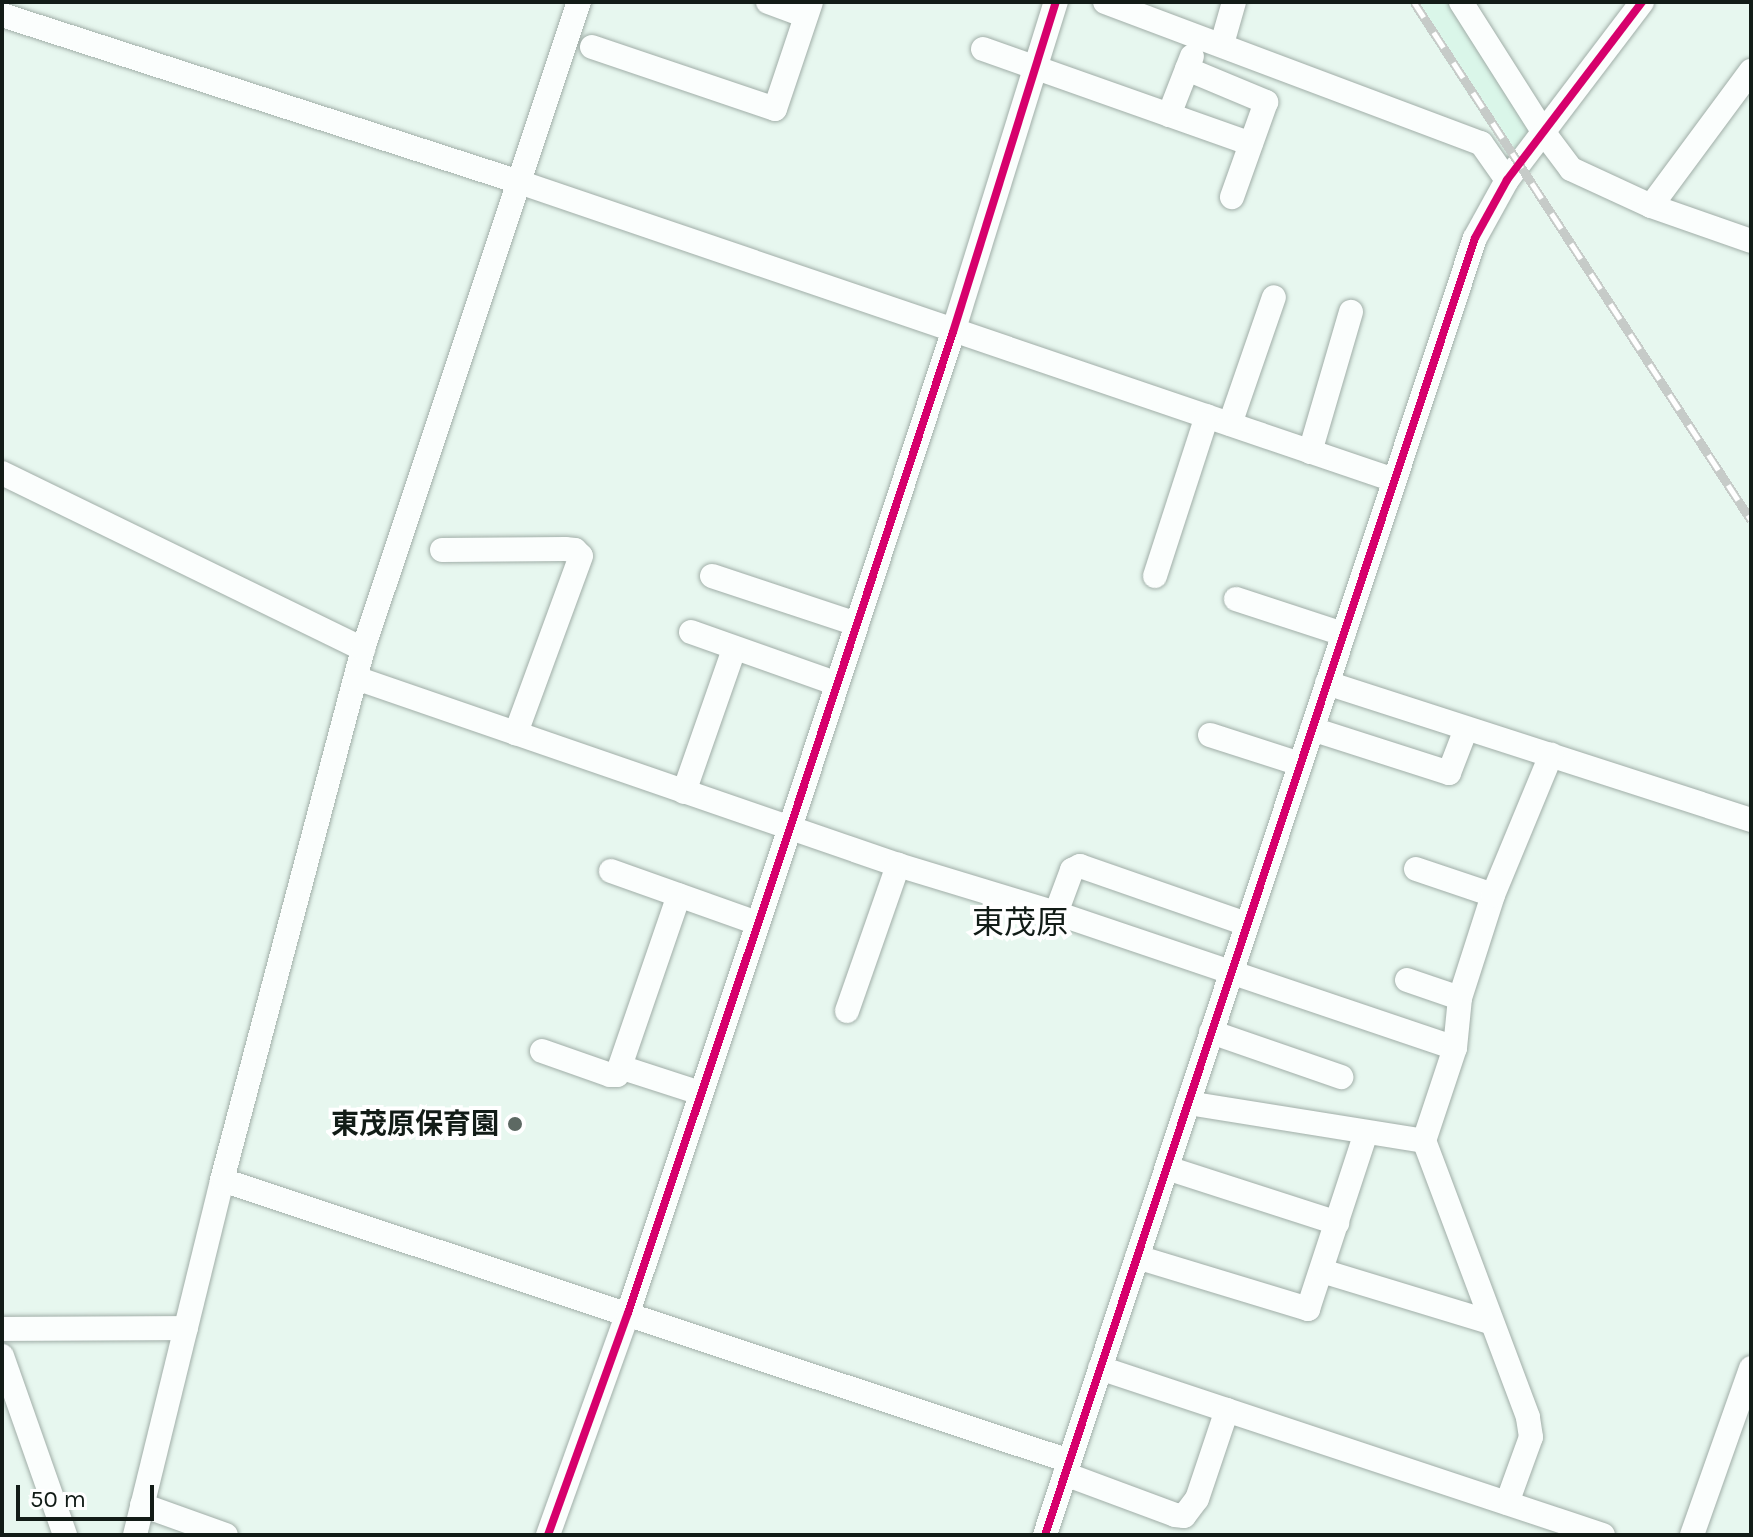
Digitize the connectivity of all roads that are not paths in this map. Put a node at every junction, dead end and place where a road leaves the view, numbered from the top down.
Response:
1 (579, 2) edge
2 (768, 2) edge
3 (1056, 2) edge
4 (1105, 2) edge
5 (1234, 2) edge
6 (1642, 2) edge
7 (1469, 6) edge
8 (808, 9) edge
9 (2, 15) edge
10 (1211, 40) junction
11 (592, 47) dead end
12 (983, 49) dead end
13 (1036, 68) junction
14 (1187, 69) junction
15 (1749, 77) edge
16 (1169, 115) junction
17 (1544, 133) junction
18 (1251, 144) junction
19 (1507, 180) junction
20 (519, 182) junction
21 (1232, 197) dead end
22 (1651, 206) junction
23 (1751, 241) edge
24 (1274, 297) dead end
25 (1351, 312) dead end
26 (953, 332) junction
27 (1218, 420) junction
28 (1310, 452) junction
29 (2, 473) edge
30 (1394, 480) junction
31 (442, 550) dead end
32 (712, 576) dead end
33 (1155, 576) dead end
34 (1236, 599) dead end
35 (856, 624) junction
36 (691, 632) dead end
37 (1343, 634) junction
38 (363, 649) junction
39 (734, 649) junction
40 (356, 678) junction
41 (835, 683) junction
42 (1327, 683) junction
43 (1312, 729) junction
44 (1466, 729) junction
45 (516, 733) junction
46 (1210, 735) dead end
47 (1551, 755) junction
48 (1300, 764) junction
49 (684, 792) junction
50 (1751, 820) edge
51 (790, 828) junction
52 (898, 865) junction
53 (1416, 869) dead end
54 (611, 871) dead end
55 (679, 895) junction
56 (1493, 895) junction
57 (1056, 913) junction
58 (757, 923) junction
59 (1247, 924) junction
60 (1231, 974) junction
61 (1407, 980) dead end
62 (1460, 998) junction
63 (847, 1011) dead end
64 (1211, 1032) junction
65 (1455, 1048) junction
66 (542, 1051) dead end
67 (620, 1067) junction
68 (1341, 1077) dead end
69 (700, 1093) junction
70 (1188, 1103) junction
71 (1366, 1133) junction
72 (1424, 1141) junction
73 (1167, 1168) junction
74 (222, 1180) junction
75 (1337, 1223) junction
76 (1137, 1257) junction
77 (1322, 1271) junction
78 (628, 1313) junction
79 (1490, 1322) junction
80 (186, 1328) junction
81 (2, 1329) edge
82 (2, 1356) edge
83 (1100, 1368) junction
84 (1751, 1368) edge
85 (1227, 1410) junction
86 (1067, 1468) junction
87 (1507, 1503) junction
88 (142, 1505) junction
89 (65, 1535) edge
90 (135, 1535) edge
91 (226, 1535) edge
92 (548, 1535) edge
93 (1045, 1535) edge
94 (1603, 1535) edge
95 (1692, 1535) edge

1 - 20 street
2 - 8 street
3 - 13 street
4 - 10 street
5 - 10 street
6 - 17 street
7 - 17 street
8 - 11 street
9 - 20 street
10 - 14 street
10 - 19 street
12 - 13 street
13 - 16 street
13 - 26 street
14 - 16 street
14 - 18 street
15 - 22 street
16 - 18 street
17 - 19 street
17 - 22 street
18 - 21 street
19 - 30 street
20 - 26 street
20 - 38 street
22 - 23 street
24 - 27 street
25 - 28 street
26 - 27 street
26 - 35 street
27 - 28 street
27 - 33 street
28 - 30 street
29 - 38 street
30 - 37 street
31 - 45 street
32 - 35 street
34 - 37 street
35 - 41 street
36 - 39 street
37 - 42 street
38 - 40 street
39 - 41 street
39 - 49 street
40 - 45 street
40 - 74 street
41 - 51 street
42 - 43 street
42 - 44 street
43 - 44 street
43 - 48 street
44 - 47 street
45 - 49 street
46 - 48 street
47 - 50 street
47 - 56 street
48 - 59 street
49 - 51 street
51 - 52 street
51 - 58 street
52 - 57 street
52 - 63 street
53 - 56 street
54 - 55 street
55 - 58 street
55 - 67 street
56 - 62 street
57 - 59 street
57 - 60 street
58 - 69 street
59 - 60 street
60 - 64 street
60 - 65 street
61 - 62 street
62 - 65 street
64 - 68 street
64 - 70 street
65 - 72 street
66 - 67 street
67 - 69 street
69 - 78 street
70 - 71 street
70 - 73 street
71 - 72 street
71 - 75 street
72 - 79 street
73 - 75 street
73 - 76 street
74 - 78 street
74 - 80 street
75 - 77 street
76 - 77 street
76 - 83 street
77 - 79 street
78 - 86 street
78 - 92 street
79 - 87 street
80 - 81 street
80 - 88 street
82 - 89 street
83 - 85 street
83 - 86 street
84 - 95 street
85 - 86 street
85 - 87 street
86 - 93 street
87 - 94 street
88 - 90 street
88 - 91 street

